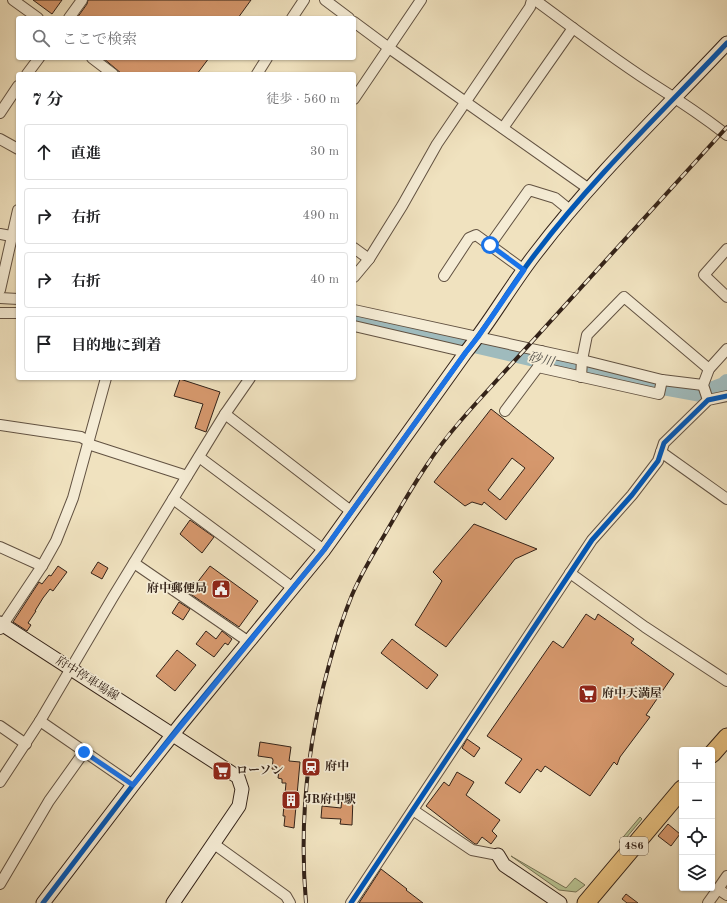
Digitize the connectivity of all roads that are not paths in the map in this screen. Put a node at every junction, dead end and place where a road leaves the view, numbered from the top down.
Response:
1 (13, 0) edge
2 (82, 0) edge
3 (304, 0) edge
4 (325, 0) edge
5 (421, 0) edge
6 (532, 0) edge
7 (535, 0) edge
8 (35, 16) edge
9 (70, 16) edge
10 (293, 16) edge
11 (346, 16) edge
12 (356, 23) edge
13 (573, 28) junction
14 (727, 43) edge
15 (389, 48) junction
16 (37, 60) edge
17 (95, 60) edge
18 (266, 60) edge
19 (28, 72) edge
20 (110, 72) edge
21 (258, 72) edge
22 (16, 89) edge
23 (356, 97) edge
24 (676, 98) junction
25 (466, 102) junction
26 (0, 113) edge
27 (503, 128) junction
28 (727, 135) edge
29 (0, 139) edge
30 (16, 148) edge
31 (589, 189) junction
32 (571, 211) junction
33 (16, 217) edge
34 (0, 234) edge
35 (11, 236) junction
36 (490, 245) junction
37 (727, 249) edge
38 (356, 250) edge
39 (368, 259) junction
40 (524, 270) junction
41 (356, 274) edge
42 (444, 276) dead end
43 (0, 290) edge
44 (727, 297) edge
45 (0, 298) edge
46 (16, 298) edge
47 (356, 310) edge
48 (0, 313) edge
49 (16, 313) edge
50 (356, 326) edge
51 (478, 337) junction
52 (727, 349) edge
53 (541, 351) junction
54 (466, 352) junction
55 (582, 360) junction
56 (538, 367) junction
57 (709, 369) junction
58 (581, 376) junction
59 (105, 380) edge
60 (249, 380) edge
61 (662, 380) junction
62 (703, 386) junction
63 (727, 396) edge
64 (708, 400) junction
65 (505, 411) dead end
66 (225, 414) junction
67 (0, 425) edge
68 (88, 441) junction
69 (661, 452) junction
70 (199, 456) junction
71 (187, 476) junction
72 (173, 499) junction
73 (727, 499) edge
74 (352, 512) junction
75 (0, 547) edge
76 (324, 550) junction
77 (134, 563) junction
78 (42, 566) junction
79 (570, 573) junction
80 (293, 588) junction
81 (1, 626) edge
82 (249, 642) junction
83 (70, 668) junction
84 (727, 681) edge
85 (40, 721) junction
86 (0, 726) edge
87 (173, 734) junction
88 (727, 737) edge
89 (26, 744) junction
90 (715, 751) edge
91 (84, 752) junction
92 (0, 782) edge
93 (133, 785) junction
94 (679, 793) edge
95 (413, 810) junction
96 (214, 844) junction
97 (498, 855) joint
98 (727, 876) edge
99 (0, 884) edge
100 (718, 889) junction
101 (727, 895) edge
102 (43, 903) edge
103 (173, 903) edge
104 (290, 903) edge
105 (351, 903) edge
106 (560, 903) edge
107 (586, 903) edge
108 (708, 903) edge

1 - 8 street
2 - 9 street
3 - 10 street
4 - 11 street
5 - 15 street
6 - 25 street
7 - 13 street
12 - 15 street
13 - 24 street
13 - 27 street
14 - 24 street
15 - 23 street
15 - 25 street
16 - 19 street
17 - 20 street
18 - 21 street
22 - 26 street
24 - 28 street
24 - 31 street
25 - 27 street
25 - 39 street
27 - 31 street
29 - 30 street
31 - 32 street
32 - 36 street
32 - 40 street
33 - 35 street
34 - 35 street
35 - 43 street
36 - 40 street
36 - 42 street
37 - 44 street
38 - 39 street
39 - 41 street
40 - 51 street
45 - 46 street
47 - 51 street
48 - 49 street
50 - 54 street
51 - 53 street
51 - 54 street
52 - 57 street
53 - 55 street
53 - 56 street
54 - 74 street
55 - 57 street
55 - 58 street
55 - 61 street
56 - 58 street
56 - 65 street
57 - 62 street
58 - 61 street
59 - 68 street
60 - 66 street
61 - 62 street
62 - 64 street
63 - 64 street
64 - 69 street
66 - 70 street
66 - 74 street
67 - 68 street
68 - 71 street
68 - 78 street
69 - 73 street
69 - 79 street
70 - 71 street
70 - 76 street
71 - 72 street
72 - 77 street
72 - 80 street
74 - 76 street
75 - 78 street
76 - 80 street
77 - 82 street
77 - 83 street
78 - 81 street
79 - 84 street
79 - 95 street
80 - 82 street
81 - 83 street, 府中停車場線
82 - 87 street
83 - 85 street
83 - 87 street, 府中停車場線
85 - 89 street
85 - 91 street
86 - 89 street
87 - 93 street
87 - 96 street, 府中停車場線
88 - 90 highway
89 - 92 street
91 - 93 street
91 - 99 street
93 - 102 street
94 - 107 highway, 486
95 - 97 street
95 - 105 street
96 - 103 street, 府中停車場線
96 - 104 street
97 - 106 street
98 - 100 street
100 - 101 street
100 - 108 street

